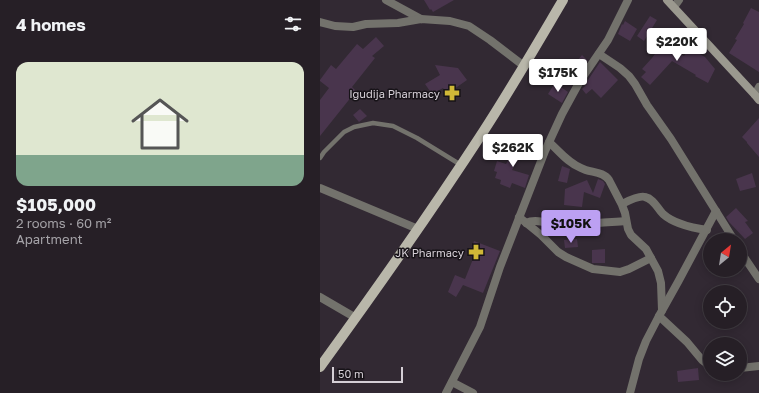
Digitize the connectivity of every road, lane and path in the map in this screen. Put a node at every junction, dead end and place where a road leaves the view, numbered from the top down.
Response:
1 (386, 0) edge
2 (563, 0) edge
3 (628, 0) edge
4 (667, 0) edge
5 (679, 0) edge
6 (674, 7) junction
7 (421, 19) junction
8 (320, 22) edge
9 (599, 54) junction
10 (524, 66) junction
11 (759, 86) edge
12 (757, 97) edge
13 (549, 142) junction
14 (322, 152) edge
15 (320, 158) edge
16 (461, 165) junction
17 (320, 188) edge
18 (622, 204) junction
19 (716, 211) junction
20 (522, 220) junction
21 (626, 222) junction
22 (418, 229) junction
23 (707, 230) junction
24 (730, 233) edge
25 (652, 258) junction
26 (747, 261) edge
27 (759, 279) edge
28 (320, 297) edge
29 (660, 313) junction
30 (356, 318) junction
31 (703, 361) edge
32 (759, 366) edge
33 (320, 367) edge
34 (747, 367) edge
35 (452, 382) junction
36 (446, 393) edge
37 (474, 393) edge
38 (630, 393) edge

1 - 7 street
2 - 10 main road
3 - 9 street
4 - 6 street
5 - 6 street
6 - 12 street
7 - 8 street
7 - 10 street
9 - 13 street
9 - 19 street
10 - 16 main road
11 - 12 street
13 - 18 street
13 - 20 street
14 - 15 lane
14 - 16 lane
16 - 22 main road
17 - 22 street
18 - 21 street
18 - 23 street
19 - 23 street
19 - 24 street
20 - 21 street
20 - 25 street
20 - 35 street
21 - 25 street
22 - 30 main road
23 - 29 street
25 - 29 street
26 - 27 street
28 - 30 street
29 - 31 street
29 - 38 street
30 - 33 main road
32 - 34 street
35 - 36 street
35 - 37 street

